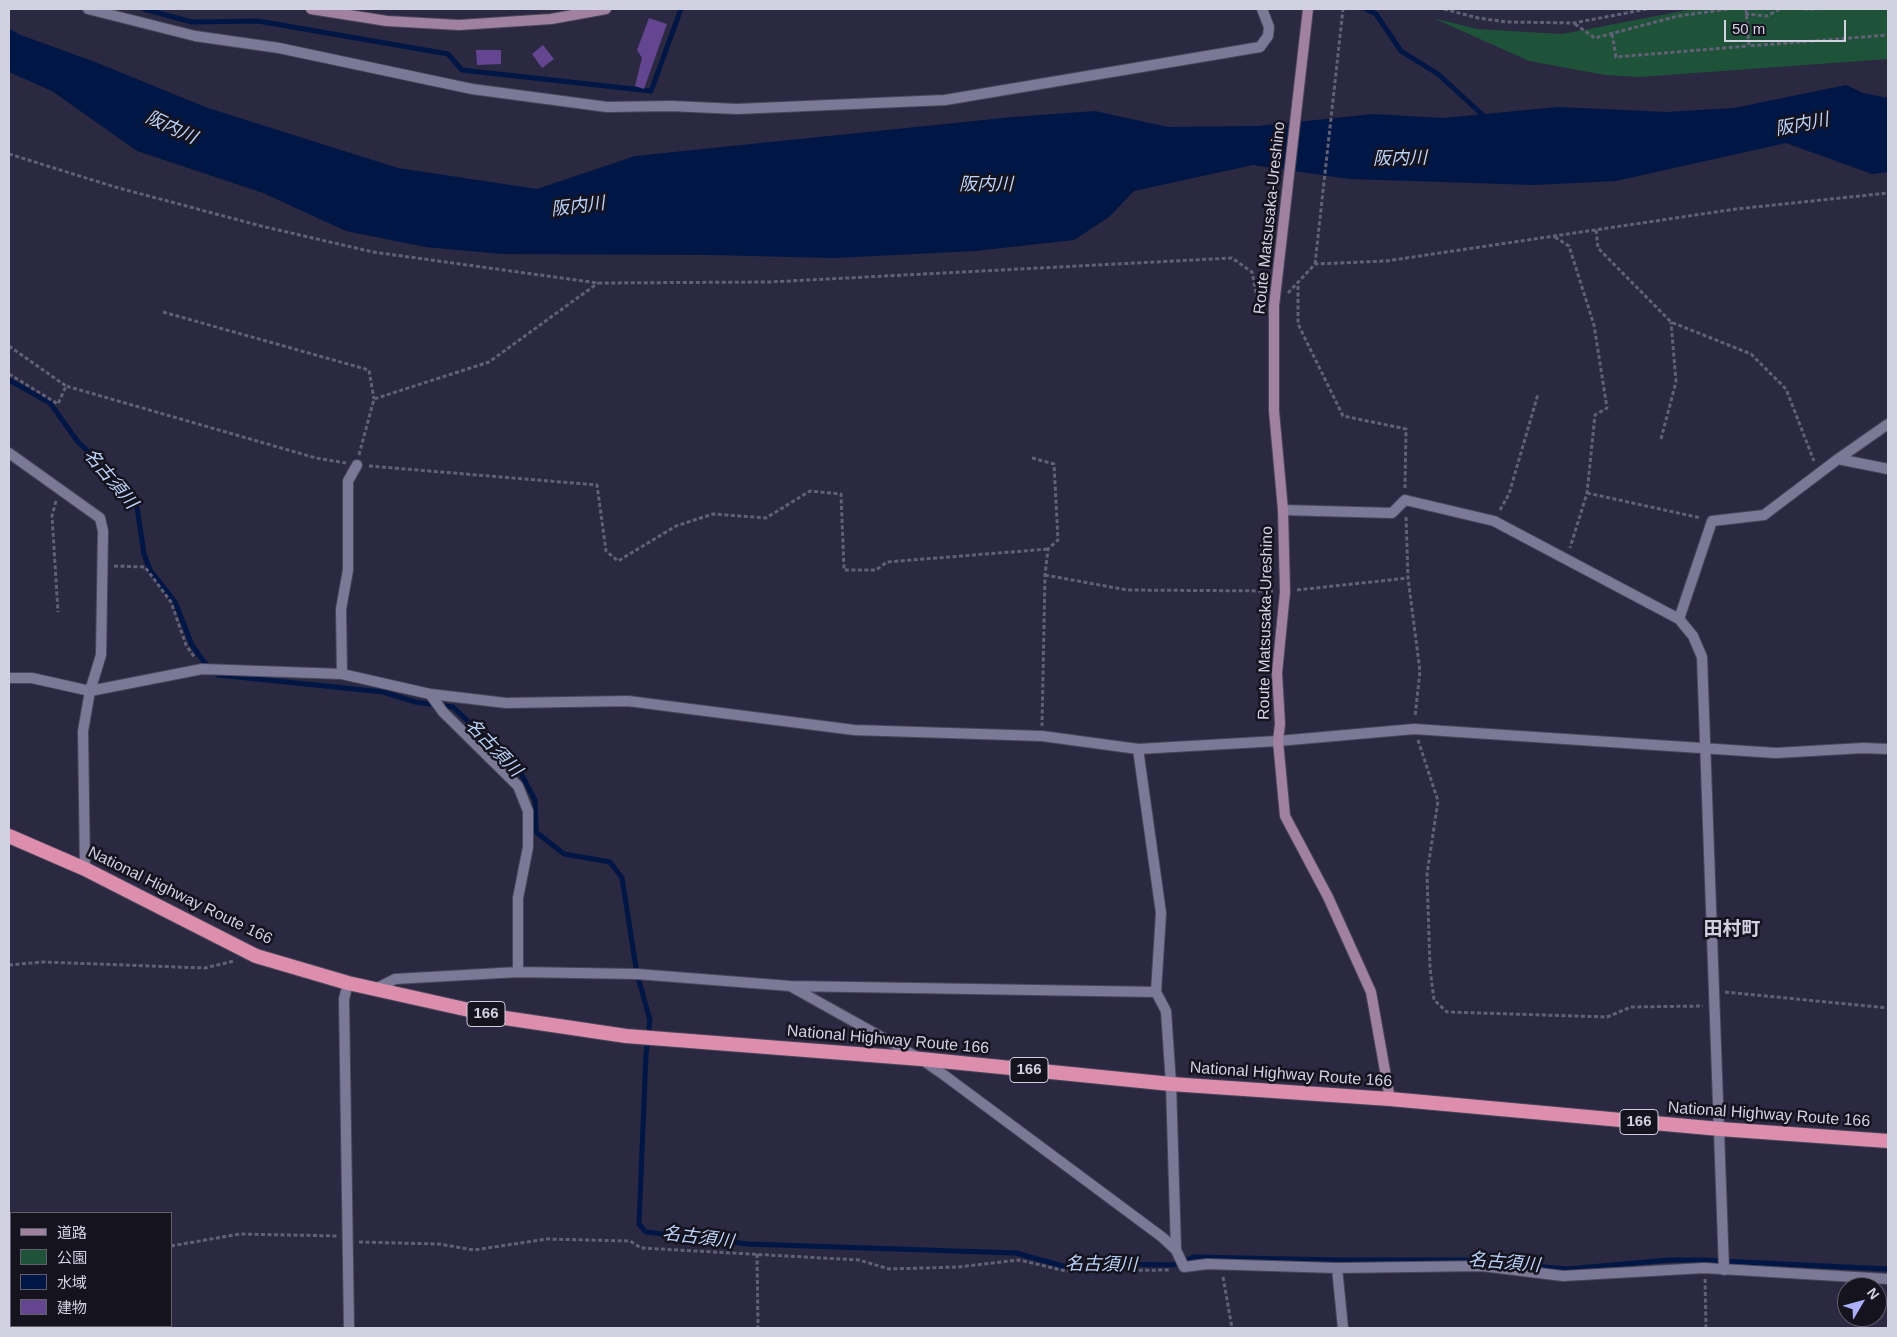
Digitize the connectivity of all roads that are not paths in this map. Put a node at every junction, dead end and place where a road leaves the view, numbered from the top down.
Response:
1 (88, 9) edge
2 (311, 9) edge
3 (606, 9) edge
4 (1262, 9) edge
5 (1308, 9) edge
6 (1888, 424) edge
7 (9, 453) edge
8 (1838, 460) junction
9 (357, 465) road end
10 (1888, 469) edge
11 (1283, 510) junction
12 (1679, 618) junction
13 (342, 674) junction
14 (9, 678) edge
15 (90, 691) junction
16 (430, 694) junction
17 (1278, 741) junction
18 (1704, 748) junction
19 (1138, 749) junction
20 (1888, 749) edge
21 (9, 836) edge
22 (85, 869) junction
23 (518, 972) junction
24 (348, 983) junction
25 (790, 986) junction
26 (375, 989) junction
27 (1156, 992) junction
28 (921, 1059) junction
29 (1171, 1084) junction
30 (1390, 1099) junction
31 (1720, 1129) junction
32 (1888, 1141) edge
33 (1176, 1250) junction
34 (1724, 1264) junction
35 (1337, 1268) junction
36 (1888, 1279) edge
37 (349, 1328) edge
38 (1343, 1328) edge

1 - 4 street
2 - 3 main road
5 - 11 main road, Route Matsusaka-Ureshino
6 - 8 street
7 - 15 street
8 - 10 street
8 - 12 street
9 - 13 street
11 - 12 street
11 - 17 main road, Route Matsusaka-Ureshino
12 - 18 street
13 - 15 street
13 - 16 street
14 - 15 street
15 - 22 street
16 - 19 street
16 - 23 street
17 - 18 street
17 - 19 street
17 - 30 main road, Route Matsusaka-Ureshino
18 - 20 street
18 - 31 street
19 - 27 street
21 - 22 highway, National Highway Route 166 / 166
22 - 24 highway, National Highway Route 166 / 166
23 - 25 street
23 - 26 street
24 - 26 highway, National Highway Route 166 / 166
24 - 37 street
25 - 27 street
25 - 28 street
26 - 28 highway, National Highway Route 166 / 166
27 - 29 street
28 - 29 highway, National Highway Route 166 / 166
28 - 33 street
29 - 30 highway, National Highway Route 166 / 166
29 - 33 street
30 - 31 highway, National Highway Route 166 / 166
31 - 32 highway, National Highway Route 166 / 166
31 - 34 street
33 - 35 street
34 - 35 street
34 - 36 street
35 - 38 street

